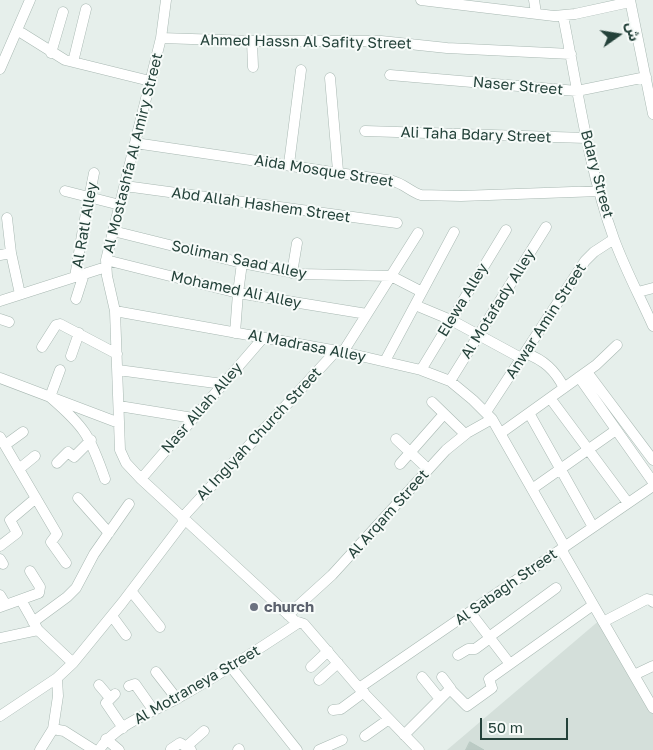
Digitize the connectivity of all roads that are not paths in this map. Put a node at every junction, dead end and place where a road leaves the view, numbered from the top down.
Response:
1 (30, 0) edge
2 (166, 0) edge
3 (421, 0) edge
4 (534, 0) edge
5 (584, 0) edge
6 (630, 1) edge
7 (461, 2) edge
8 (500, 4) edge
9 (86, 9) dead end
10 (63, 12) dead end
11 (586, 12) junction
12 (536, 13) junction
13 (563, 16) junction
14 (17, 30) junction
15 (161, 38) junction
16 (252, 41) junction
17 (51, 53) junction
18 (571, 54) junction
19 (72, 62) junction
20 (1, 66) edge
21 (252, 67) dead end
22 (301, 70) dead end
23 (390, 75) dead end
24 (646, 77) junction
25 (330, 78) dead end
26 (150, 81) junction
27 (577, 91) junction
28 (653, 114) edge
29 (365, 131) dead end
30 (586, 138) junction
31 (135, 143) junction
32 (289, 164) junction
33 (338, 171) junction
34 (94, 173) dead end
35 (125, 186) junction
36 (65, 191) dead end
37 (600, 191) junction
38 (89, 197) junction
39 (120, 205) junction
40 (6, 218) dead end
41 (397, 223) dead end
42 (546, 227) dead end
43 (506, 230) dead end
44 (114, 232) junction
45 (454, 232) dead end
46 (418, 233) dead end
47 (614, 239) junction
48 (297, 242) dead end
49 (11, 253) junction
50 (0, 255) edge
51 (106, 264) junction
52 (242, 264) junction
53 (292, 273) junction
54 (80, 275) junction
55 (391, 276) junction
56 (653, 288) edge
57 (422, 292) junction
58 (638, 292) junction
59 (238, 293) junction
60 (20, 294) junction
61 (76, 299) dead end
62 (0, 301) edge
63 (415, 305) junction
64 (115, 311) junction
65 (367, 314) junction
66 (451, 320) junction
67 (653, 326) edge
68 (79, 333) junction
69 (235, 333) junction
70 (478, 335) junction
71 (263, 338) junction
72 (617, 345) dead end
73 (42, 347) dead end
74 (340, 351) junction
75 (117, 354) junction
76 (71, 356) dead end
77 (523, 356) junction
78 (385, 361) junction
79 (60, 370) dead end
80 (118, 370) junction
81 (421, 370) junction
82 (583, 374) junction
83 (0, 378) edge
84 (450, 381) junction
85 (223, 384) junction
86 (564, 388) junction
87 (50, 397) junction
88 (550, 398) junction
89 (432, 402) dead end
90 (119, 406) junction
91 (529, 413) junction
92 (444, 414) junction
93 (489, 416) junction
94 (193, 418) junction
95 (119, 423) junction
96 (616, 430) junction
97 (23, 432) dead end
98 (501, 433) junction
99 (465, 434) junction
100 (1, 439) edge
101 (396, 439) dead end
102 (91, 440) junction
103 (588, 450) junction
104 (410, 452) junction
105 (35, 456) dead end
106 (653, 460) edge
107 (57, 463) dead end
108 (400, 464) dead end
109 (18, 468) junction
110 (428, 469) junction
111 (560, 469) junction
112 (105, 478) dead end
113 (141, 478) junction
114 (653, 482) edge
115 (653, 486) edge
116 (532, 489) junction
117 (36, 498) junction
118 (78, 498) dead end
119 (628, 503) junction
120 (129, 504) dead end
121 (184, 519) junction
122 (593, 527) junction
123 (108, 533) junction
124 (0, 546) edge
125 (563, 548) junction
126 (66, 563) dead end
127 (30, 571) dead end
128 (556, 588) dead end
129 (131, 591) junction
130 (0, 595) edge
131 (21, 600) junction
132 (653, 602) edge
133 (593, 605) junction
134 (3, 606) edge
135 (470, 612) junction
136 (288, 615) junction
137 (112, 616) junction
138 (603, 622) junction
139 (298, 623) junction
140 (36, 626) junction
141 (160, 627) dead end
142 (126, 635) dead end
143 (0, 638) edge
144 (489, 638) junction
145 (328, 651) junction
146 (458, 655) dead end
147 (73, 663) junction
148 (338, 663) junction
149 (510, 664) junction
150 (653, 666) edge
151 (231, 667) junction
152 (311, 667) dead end
153 (156, 672) dead end
154 (634, 675) junction
155 (422, 677) dead end
156 (442, 677) dead end
157 (57, 678) junction
158 (319, 680) dead end
159 (100, 685) dead end
160 (129, 686) dead end
161 (451, 689) junction
162 (362, 690) junction
163 (177, 699) junction
164 (440, 699) junction
165 (653, 708) edge
166 (154, 710) junction
167 (333, 710) dead end
168 (0, 716) edge
169 (389, 718) junction
170 (123, 728) junction
171 (53, 729) junction
172 (204, 731) dead end
173 (404, 735) junction
174 (365, 736) dead end
175 (106, 739) junction
176 (342, 740) dead end
177 (189, 748) edge
178 (172, 749) edge
179 (40, 750) edge
180 (94, 750) edge
181 (99, 750) edge
182 (119, 750) edge
183 (298, 750) edge
184 (319, 750) edge
185 (419, 750) edge

1 - 14 street
2 - 15 street, Al Mostashfa Al Amiry Street
3 - 7 street
4 - 12 street
5 - 11 street
6 - 11 street
6 - 24 street
7 - 8 street
8 - 12 street
9 - 19 street
10 - 17 street
11 - 13 street
12 - 13 street
13 - 18 street, Bdary Street
14 - 17 street
14 - 20 street
15 - 16 street, Ahmed Hassn Al Safity Street
15 - 26 street, Al Mostashfa Al Amiry Street
16 - 18 street, Ahmed Hassn Al Safity Street
16 - 21 street
17 - 19 street
18 - 27 street, Bdary Street
19 - 26 street
22 - 32 street
23 - 27 street, Naser Street
24 - 27 street, Naser Street
24 - 28 street
25 - 33 street
26 - 31 street, Al Mostashfa Al Amiry Street
27 - 30 street, Bdary Street
29 - 30 street, Ali Taha Bdary Street
30 - 37 street, Bdary Street
31 - 32 street, Aida Mosque Street
31 - 35 street, Al Mostashfa Al Amiry Street
32 - 33 street, Aida Mosque Street
33 - 37 street, Aida Mosque Street
34 - 38 street, Al Ratl Alley
35 - 39 street, Al Mostashfa Al Amiry Street
35 - 41 street, Abd Allah Hashem Street
36 - 38 street
37 - 47 street, Bdary Street
38 - 39 street
38 - 54 street, Al Ratl Alley
39 - 44 street, Al Mostashfa Al Amiry Street
40 - 49 street
42 - 70 street, Al Motafady Alley
43 - 66 street, Elewa Alley
44 - 51 street, Al Mostashfa Al Amiry Street
44 - 52 street, Soliman Saad Alley
45 - 57 street
46 - 55 street, Al Inglyah Church Street
47 - 58 street, Bdary Street
47 - 77 street, Anwar Amin Street
48 - 53 street
49 - 50 street
49 - 60 street
51 - 54 street
51 - 59 street, Mohamed Ali Alley
51 - 64 street, Al Mostashfa Al Amiry Street
52 - 53 street, Soliman Saad Alley
52 - 59 street
53 - 55 street, Soliman Saad Alley
54 - 60 street
54 - 61 street, Al Ratl Alley
55 - 57 street, Soliman Saad Alley
55 - 65 street, Al Inglyah Church Street
56 - 58 street
57 - 63 street
58 - 67 street, Bdary Street
59 - 65 street, Mohamed Ali Alley
59 - 69 street
60 - 62 street
63 - 66 street
63 - 78 street
64 - 69 street, Al Madrasa Alley
64 - 75 street, Al Mostashfa Al Amiry Street
65 - 74 street, Al Inglyah Church Street
66 - 70 street
66 - 81 street, Elewa Alley
68 - 73 street
68 - 75 street
68 - 76 street
69 - 71 street, Al Madrasa Alley
70 - 77 street
70 - 84 street, Al Motafady Alley
71 - 74 street, Al Madrasa Alley
71 - 85 street, Nasr Allah Alley
72 - 82 street
74 - 78 street, Al Madrasa Alley
74 - 121 street, Al Inglyah Church Street
75 - 80 street, Al Mostashfa Al Amiry Street
77 - 86 street
77 - 93 street, Anwar Amin Street
78 - 81 street, Al Madrasa Alley
79 - 87 street
80 - 85 street
80 - 90 street, Al Mostashfa Al Amiry Street
81 - 84 street, Al Madrasa Alley
82 - 86 street
82 - 96 street
82 - 106 street
83 - 87 street
84 - 93 street, Al Madrasa Alley
85 - 94 street, Nasr Allah Alley
86 - 88 street
87 - 95 street
87 - 102 street
88 - 91 street
88 - 103 street
89 - 92 street
90 - 94 street
90 - 95 street, Al Mostashfa Al Amiry Street
91 - 98 street
91 - 111 street
92 - 99 street
92 - 104 street
93 - 98 street, Al Madrasa Alley
93 - 99 street, Al Arqam Street
94 - 113 street, Nasr Allah Alley
95 - 113 street, Al Mostashfa Al Amiry Street
96 - 103 street
96 - 114 street
97 - 100 street
98 - 116 street, Al Madrasa Alley
99 - 110 street, Al Arqam Street
100 - 109 street
101 - 104 street
102 - 107 street
102 - 112 street
103 - 111 street
103 - 119 street
104 - 108 street
104 - 110 street
105 - 109 street
109 - 117 street
110 - 136 street, Al Arqam Street
111 - 116 street
111 - 122 street
113 - 121 street, Al Mostashfa Al Amiry Street
115 - 119 street, Al Sabagh Street
116 - 125 street, Al Madrasa Alley
117 - 124 street
117 - 126 street
118 - 123 street
119 - 122 street, Al Sabagh Street
120 - 123 street
121 - 129 street, Al Inglyah Church Street
121 - 136 street, Al Mostashfa Al Amiry Street
122 - 125 street, Al Sabagh Street
123 - 140 street
125 - 133 street, Al Madrasa Alley
125 - 135 street, Al Sabagh Street
127 - 131 street
128 - 144 street
129 - 137 street, Al Inglyah Church Street
129 - 141 street
130 - 134 street
131 - 134 street
131 - 140 street
132 - 138 street
133 - 138 street, Al Madrasa Alley
133 - 149 street
135 - 144 street
135 - 162 street, Al Sabagh Street
136 - 139 street, Al Mostashfa Al Amiry Street
137 - 142 street
137 - 147 street, Al Inglyah Church Street
138 - 154 street, Al Madrasa Alley
139 - 145 street, Al Mostashfa Al Amiry Street
139 - 151 street, Al Motraneya Street
140 - 143 street
140 - 147 street
144 - 146 street
144 - 149 street
145 - 148 street, Al Mostashfa Al Amiry Street
145 - 152 street
147 - 157 street, Al Inglyah Church Street
148 - 158 street
148 - 162 street, Al Mostashfa Al Amiry Street
149 - 161 street
150 - 154 street
151 - 163 street, Al Motraneya Street
151 - 183 street
153 - 163 street
154 - 165 street, Al Madrasa Alley
155 - 164 street
156 - 161 street
157 - 168 street, Al Inglyah Church Street
157 - 171 street
159 - 170 street
160 - 166 street
161 - 164 street
162 - 167 street, Al Sabagh Street
162 - 169 street, Al Mostashfa Al Amiry Street
163 - 166 street, Al Motraneya Street
164 - 173 street
166 - 170 street, Al Motraneya Street
169 - 173 street, Al Mostashfa Al Amiry Street
169 - 174 street
170 - 175 street, Al Motraneya Street
171 - 179 street
171 - 180 street
172 - 177 street
173 - 185 street, Al Mostashfa Al Amiry Street
175 - 181 street, Al Motraneya Street
175 - 182 street
176 - 184 street
177 - 178 street

